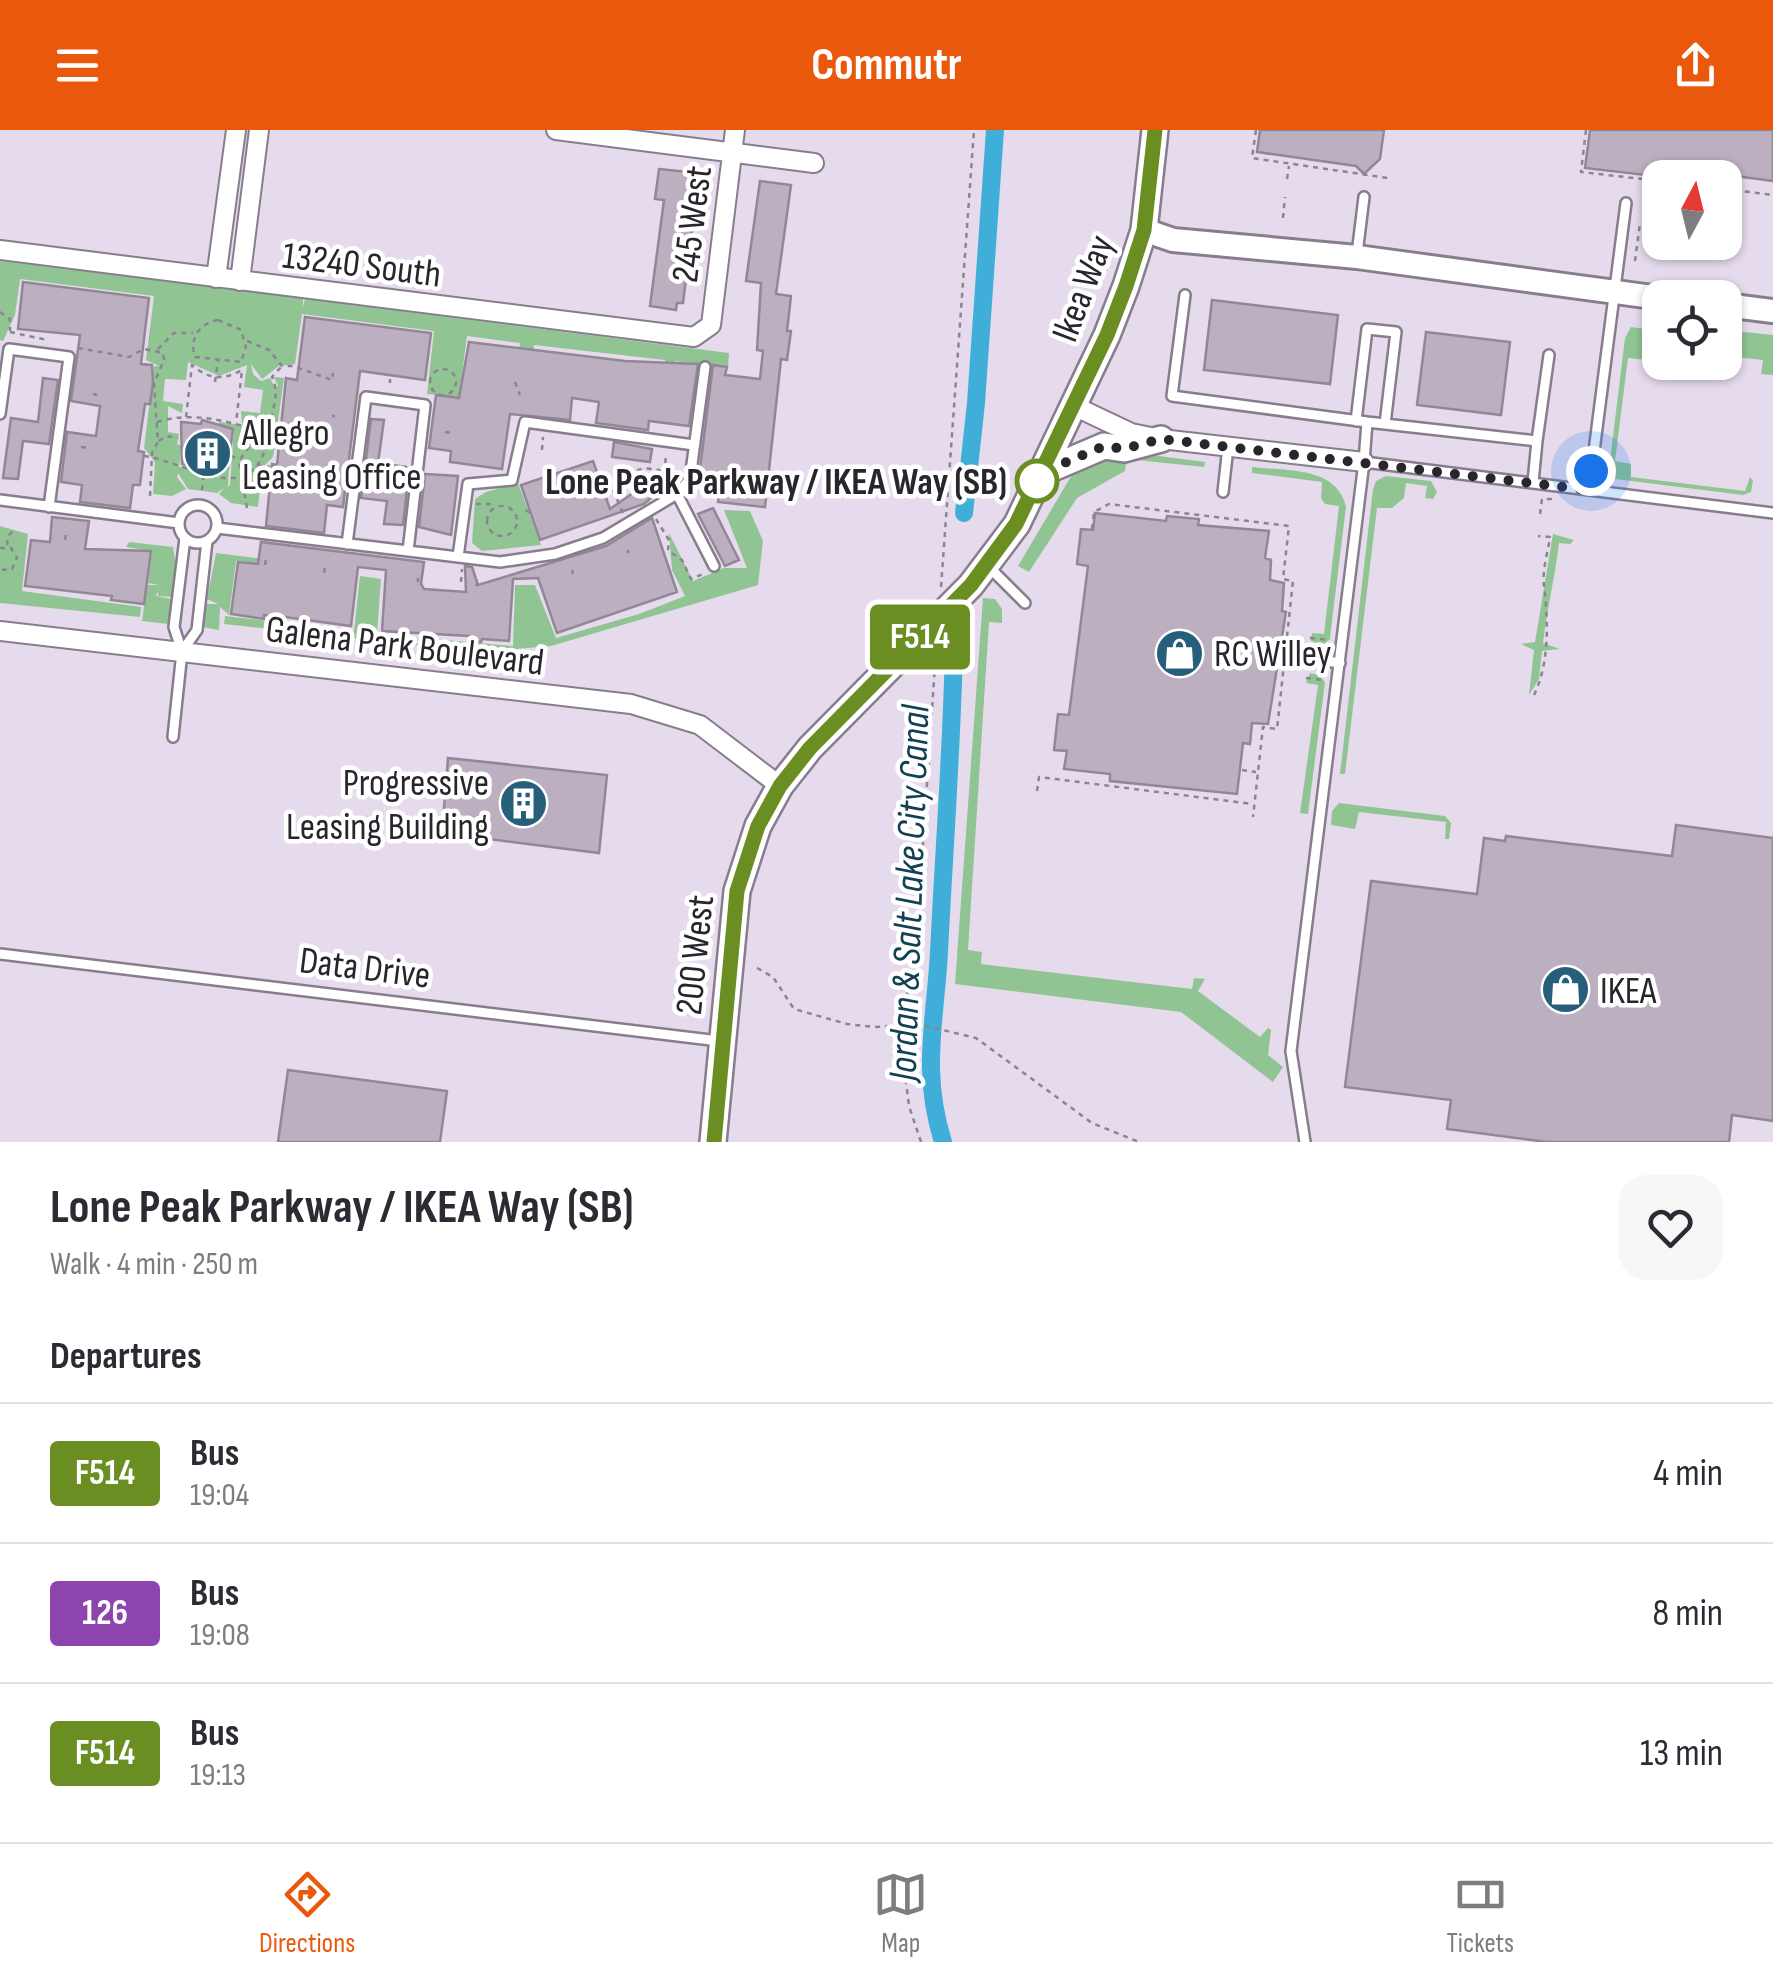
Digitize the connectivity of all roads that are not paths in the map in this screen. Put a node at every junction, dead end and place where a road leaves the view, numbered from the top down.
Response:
1 (236, 130) edge
2 (259, 130) edge
3 (556, 130) edge
4 (734, 130) edge
5 (1156, 130) edge
6 (732, 152) junction
7 (814, 163) dead end
8 (1364, 197) dead end
9 (1626, 204) dead end
10 (1144, 230) junction
11 (0, 250) edge
12 (1357, 257) junction
13 (216, 278) junction
14 (240, 281) junction
15 (1614, 292) junction
16 (1185, 295) dead end
17 (1642, 296) edge
18 (1742, 307) edge
19 (1773, 311) edge
20 (711, 325) joint
21 (1549, 355) dead end
22 (705, 367) dead end
23 (1074, 406) junction
24 (0, 414) edge
25 (1362, 422) junction
26 (1384, 424) junction
27 (1161, 439) junction
28 (1538, 441) junction
29 (694, 445) junction
30 (1228, 447) junction
31 (1364, 462) junction
32 (1041, 473) junction
33 (1533, 482) junction
34 (1589, 490) junction
35 (1223, 492) dead end
36 (677, 494) junction
37 (0, 500) edge
38 (49, 507) junction
39 (1773, 513) edge
40 (179, 523) junction
41 (216, 528) junction
42 (185, 538) junction
43 (207, 541) junction
44 (346, 544) junction
45 (408, 551) junction
46 (458, 557) junction
47 (986, 564) junction
48 (714, 566) dead end
49 (1025, 603) dead end
50 (0, 631) edge
51 (182, 652) junction
52 (1299, 658) dead end
53 (1340, 663) junction
54 (172, 737) dead end
55 (780, 786) junction
56 (0, 954) edge
57 (722, 1041) junction
58 (714, 1142) edge
59 (1305, 1142) edge

1 - 13 street
2 - 14 street
3 - 6 street
4 - 6 street, 245 West
5 - 10 main road
6 - 7 street
6 - 20 street, 245 West
8 - 12 lane
9 - 15 lane
10 - 12 street, Ikea Way
10 - 23 main road, Ikea Way
11 - 13 street, 13240 South
12 - 15 street, Ikea Way
13 - 14 street, 13240 South
14 - 20 street, 13240 South
15 - 17 street, Ikea Way
15 - 34 lane
16 - 25 lane
18 - 19 street
21 - 28 lane
22 - 29 lane
23 - 27 street
23 - 32 main road, Ikea Way
24 - 38 lane
25 - 26 lane
25 - 26 lane
25 - 31 lane
26 - 28 lane
27 - 30 street
27 - 32 main road
28 - 33 lane
29 - 36 lane
29 - 46 lane
30 - 31 street
30 - 35 lane
31 - 33 lane
31 - 53 lane
32 - 47 main road, Ikea Way
33 - 34 lane
34 - 39 lane
36 - 46 lane
36 - 48 lane
37 - 38 lane
38 - 40 lane
40 - 41 lane
40 - 42 lane
41 - 43 lane
41 - 44 lane
42 - 43 lane
42 - 51 lane
43 - 51 lane
44 - 45 lane
44 - 45 lane
45 - 46 lane
47 - 49 lane
47 - 55 main road, Ikea Way
50 - 51 street, Galena Park Boulevard
51 - 54 lane
51 - 55 street, Galena Park Boulevard
52 - 53 lane
53 - 59 lane
55 - 57 main road, 200 West
56 - 57 lane, Data Drive
57 - 58 main road, 200 West

